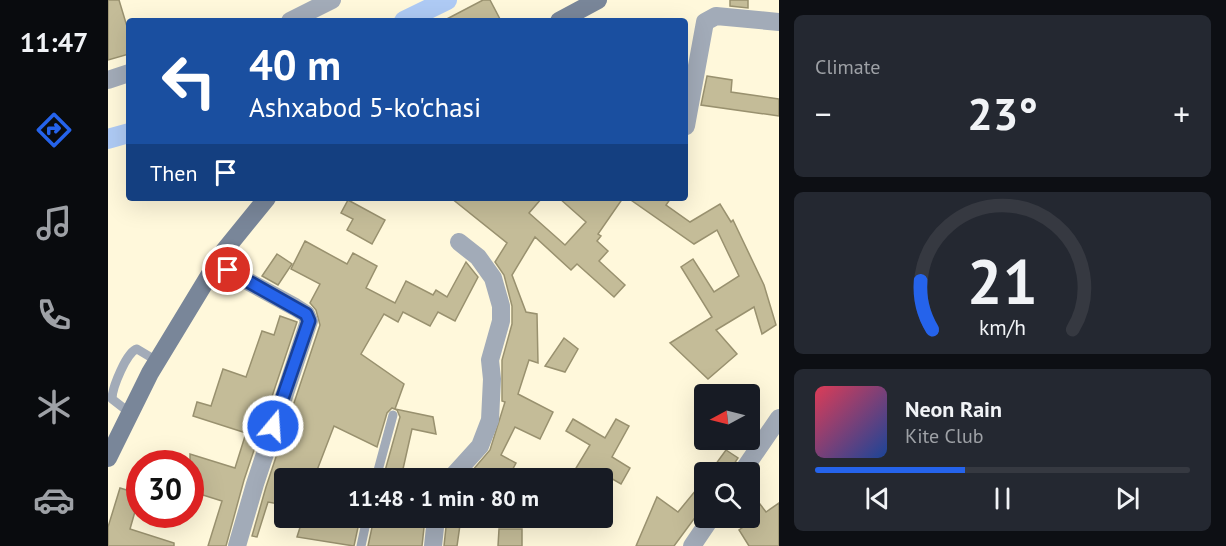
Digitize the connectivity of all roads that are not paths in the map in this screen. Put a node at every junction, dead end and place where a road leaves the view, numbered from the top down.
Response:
1 (332, 0) edge
2 (598, 0) edge
3 (296, 18) edge
4 (565, 18) edge
5 (779, 22) edge
6 (126, 74) edge
7 (108, 80) edge
8 (688, 114) edge
9 (265, 201) edge
10 (459, 242) dead end
11 (216, 264) junction
12 (157, 361) junction
13 (130, 413) junction
14 (393, 415) dead end
15 (779, 418) edge
16 (108, 458) edge
17 (749, 462) edge
18 (379, 468) edge
19 (460, 468) edge
20 (365, 528) edge
21 (435, 528) edge
22 (704, 528) edge
23 (237, 546) edge
24 (361, 546) edge
25 (433, 546) edge
26 (692, 546) edge

1 - 3 street
2 - 4 main road
5 - 8 street
6 - 7 street
9 - 11 main road
10 - 19 street
11 - 12 main road
11 - 23 street
12 - 13 main road
12 - 13 lane
13 - 16 main road
14 - 18 lane
15 - 17 street
20 - 24 lane
21 - 25 street
22 - 26 street

